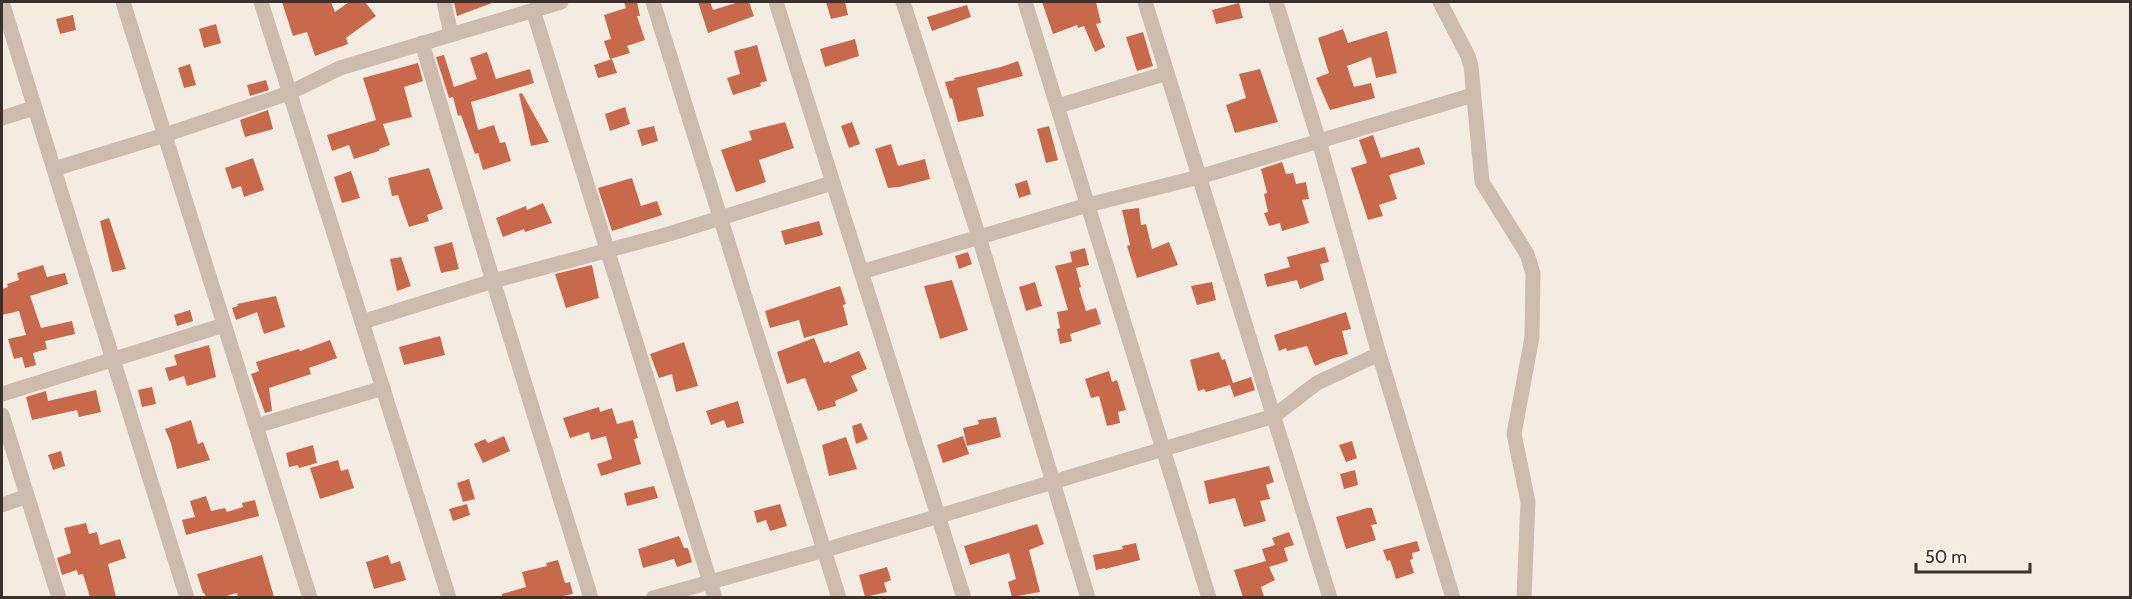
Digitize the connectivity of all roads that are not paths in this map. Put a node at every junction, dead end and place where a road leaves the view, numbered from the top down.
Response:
1 (2, 2) edge
2 (123, 2) edge
3 (261, 2) edge
4 (444, 2) edge
5 (561, 2) edge
6 (653, 2) edge
7 (776, 2) edge
8 (903, 2) edge
9 (1025, 2) edge
10 (1145, 2) edge
11 (1276, 2) edge
12 (1440, 2) edge
13 (533, 10) junction
14 (451, 34) junction
15 (422, 43) junction
16 (1167, 73) junction
17 (289, 93) junction
18 (1473, 95) junction
19 (1058, 106) junction
20 (34, 108) junction
21 (2, 118) edge
22 (165, 135) junction
23 (1319, 141) junction
24 (54, 169) junction
25 (1199, 177) junction
26 (832, 183) junction
27 (1088, 205) junction
28 (722, 218) junction
29 (979, 237) junction
30 (607, 249) junction
31 (861, 272) junction
32 (493, 281) junction
33 (362, 322) junction
34 (224, 325) junction
35 (1378, 354) junction
36 (114, 360) junction
37 (383, 388) junction
38 (2, 394) edge
39 (2, 415) edge
40 (1274, 416) junction
41 (256, 426) junction
42 (1164, 449) junction
43 (1052, 482) junction
44 (27, 496) junction
45 (2, 505) edge
46 (938, 515) junction
47 (825, 550) junction
48 (710, 581) junction
49 (59, 597) edge
50 (187, 597) edge
51 (310, 597) edge
52 (449, 597) edge
53 (591, 597) edge
54 (653, 597) edge
55 (715, 597) edge
56 (839, 597) edge
57 (964, 597) edge
58 (1088, 597) edge
59 (1209, 597) edge
60 (1330, 597) edge
61 (1453, 597) edge
62 (1524, 597) edge

1 - 20 street
2 - 22 street
3 - 17 street
4 - 14 street
5 - 13 street
6 - 28 street
7 - 26 street
8 - 29 street
9 - 19 street
10 - 16 street
11 - 23 street
12 - 18 street
13 - 14 street
13 - 30 street
14 - 15 street
15 - 17 street
15 - 32 street
16 - 19 street
16 - 25 street
17 - 22 street
17 - 33 street
18 - 23 street
18 - 62 street
19 - 27 street
20 - 21 street
20 - 24 street
22 - 24 street
22 - 34 street
23 - 25 street
23 - 35 street
24 - 36 street
25 - 27 street
25 - 40 street
26 - 28 street
26 - 31 street
27 - 29 street
27 - 42 street
28 - 30 street
28 - 47 street
29 - 31 street
29 - 43 street
30 - 32 street
30 - 48 street
31 - 46 street
32 - 33 street
32 - 53 street
33 - 37 street
34 - 36 street
34 - 41 street
35 - 40 street
35 - 61 street
36 - 38 street
36 - 50 street
37 - 41 street
37 - 52 street
39 - 44 street
40 - 42 street
40 - 60 street
41 - 51 street
42 - 43 street
42 - 59 street
43 - 46 street
43 - 58 street
44 - 45 street
44 - 49 street
46 - 47 street
46 - 57 street
47 - 48 street
47 - 56 street
48 - 54 street
48 - 55 street

